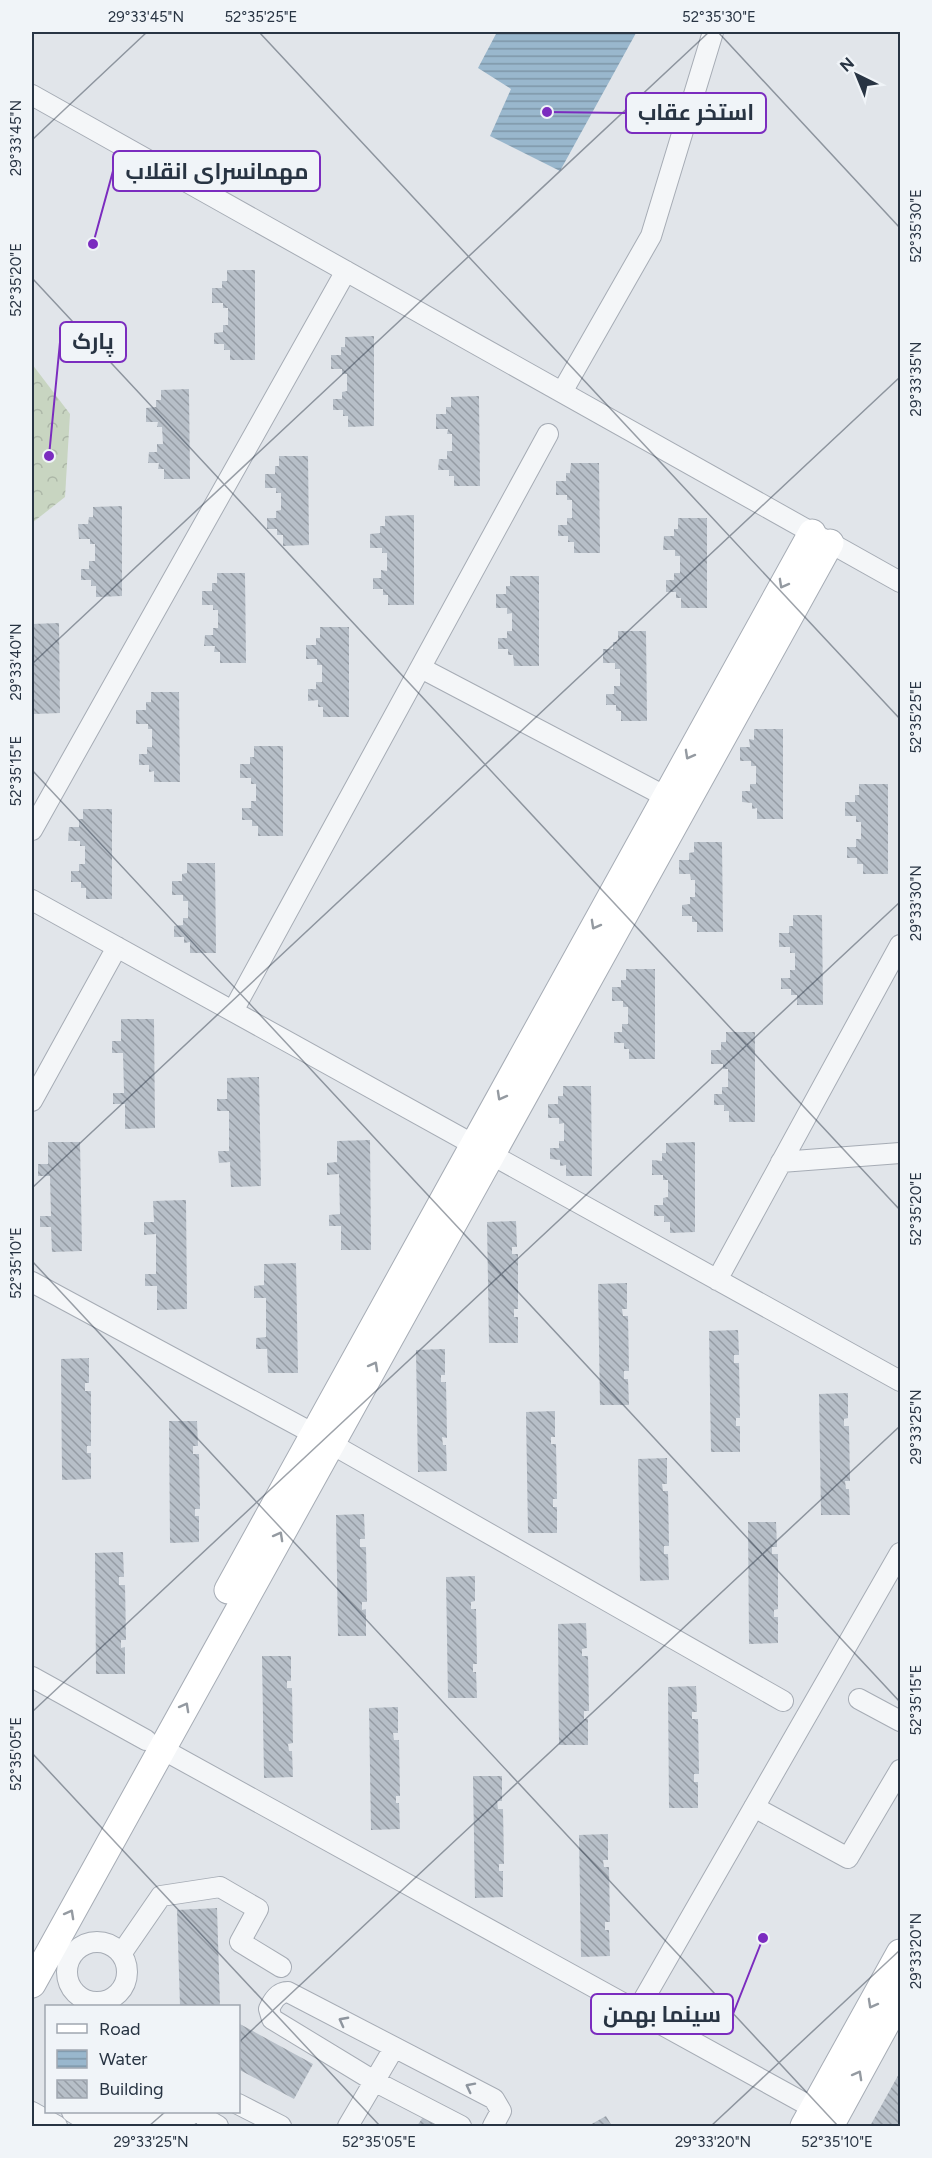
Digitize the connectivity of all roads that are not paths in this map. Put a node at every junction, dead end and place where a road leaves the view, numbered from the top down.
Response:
1 (713, 32) edge
2 (32, 95) edge
3 (346, 272) junction
4 (561, 393) junction
5 (549, 434) dead end
6 (821, 538) junction
7 (900, 582) edge
8 (421, 668) junction
9 (675, 801) junction
10 (32, 830) edge
11 (32, 900) edge
12 (900, 945) edge
13 (117, 947) junction
14 (232, 1011) junction
15 (32, 1101) edge
16 (482, 1150) junction
17 (900, 1152) edge
18 (781, 1162) junction
19 (717, 1280) junction
20 (32, 1282) edge
21 (900, 1381) edge
22 (322, 1439) junction
23 (900, 1553) edge
24 (32, 1677) edge
25 (859, 1699) dead end
26 (783, 1701) dead end
27 (900, 1721) edge
28 (154, 1744) junction
29 (900, 1770) edge
30 (754, 1807) junction
31 (45, 1951) edge
32 (900, 1953) edge
33 (121, 1954) junction
34 (281, 1967) dead end
35 (32, 1984) edge
36 (900, 1998) edge
37 (102, 2004) edge
38 (637, 2011) junction
39 (394, 2048) junction
40 (374, 2080) junction
41 (240, 2105) edge
42 (32, 2112) edge
43 (74, 2113) edge
44 (198, 2113) edge
45 (821, 2120) edge
46 (57, 2127) edge
47 (218, 2127) edge
48 (280, 2127) edge
49 (348, 2127) edge
50 (461, 2127) edge
51 (493, 2127) edge

1 - 4 street
2 - 3 street
3 - 4 street
3 - 10 street
4 - 6 street
5 - 8 street
6 - 7 street
6 - 9 street
8 - 9 street
8 - 14 street
9 - 16 street
11 - 13 street
12 - 18 street
13 - 14 street
13 - 15 street
14 - 16 street
16 - 19 street
16 - 22 street
17 - 18 street
18 - 19 street
19 - 21 street
20 - 22 street
22 - 26 street
22 - 28 street
23 - 30 street
24 - 28 street
25 - 27 street
28 - 31 street
28 - 38 street
29 - 30 street
30 - 38 street
31 - 33 street
31 - 35 street
31 - 37 street
32 -> 45 street
33 - 34 street
33 - 37 street
45 -> 36 street
38 - 45 street
39 - 40 street
39 -> 40 street
51 -> 39 street
40 - 49 street
40 - 50 street
41 - 48 street
42 - 46 street
43 - 44 street
44 - 47 street

